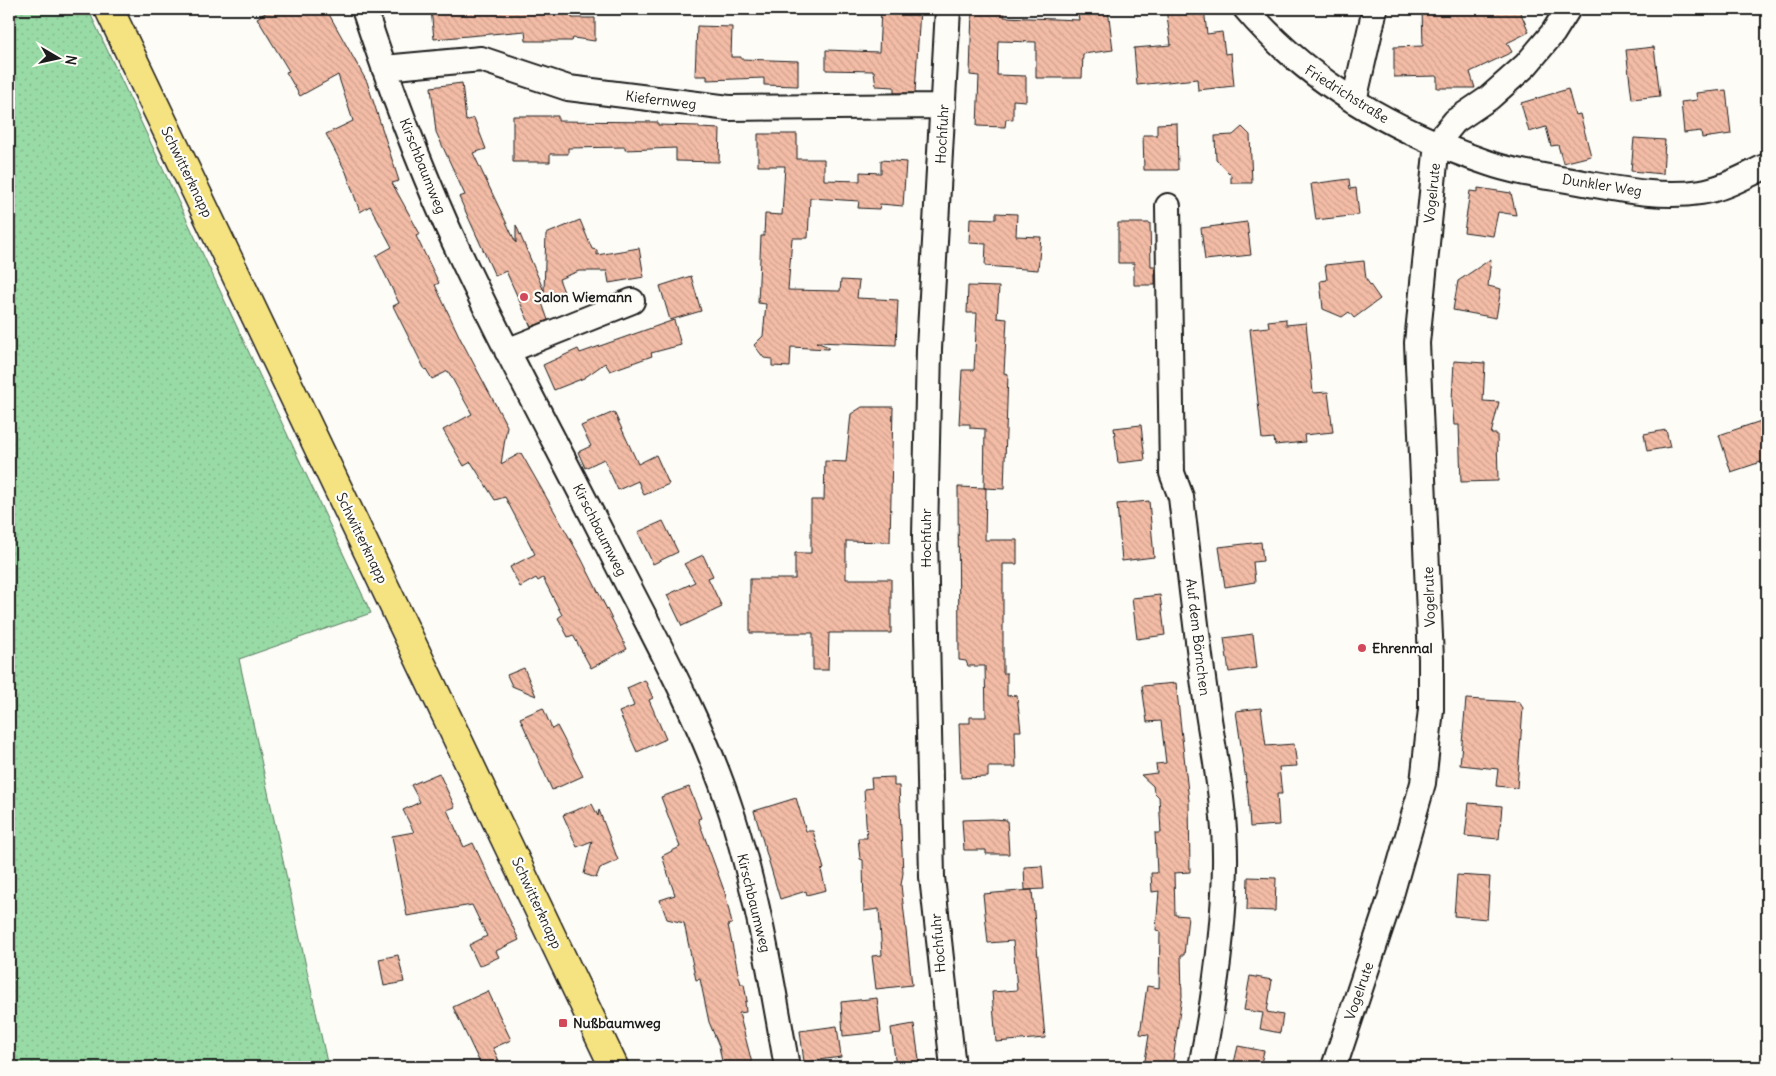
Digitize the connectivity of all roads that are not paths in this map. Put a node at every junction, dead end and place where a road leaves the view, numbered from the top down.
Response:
1 (109, 9) edge
2 (364, 9) edge
3 (948, 9) edge
4 (1246, 9) edge
5 (1375, 9) edge
6 (1568, 9) edge
7 (384, 68) junction
8 (1354, 101) junction
9 (943, 106) junction
10 (1437, 143) junction
11 (1767, 166) edge
12 (1168, 206) dead end
13 (632, 301) dead end
14 (507, 351) junction
15 (614, 1067) edge
16 (787, 1067) edge
17 (953, 1067) edge
18 (1200, 1067) edge
19 (1334, 1067) edge

1 - 15 main road, Schwitterknapp
2 - 7 street, Kirschbaumweg
3 - 9 street, Hochfuhr
4 - 8 street, Friedrichstraße
5 - 8 street
6 - 10 street
7 - 9 street, Kiefernweg
7 - 14 street, Kirschbaumweg
8 - 10 street, Friedrichstraße
9 - 17 street, Hochfuhr
10 - 11 street, Dunkler Weg
10 - 19 street, Vogelrute
12 - 18 street, Auf dem Börnchen
13 - 14 street
14 - 16 street, Kirschbaumweg

